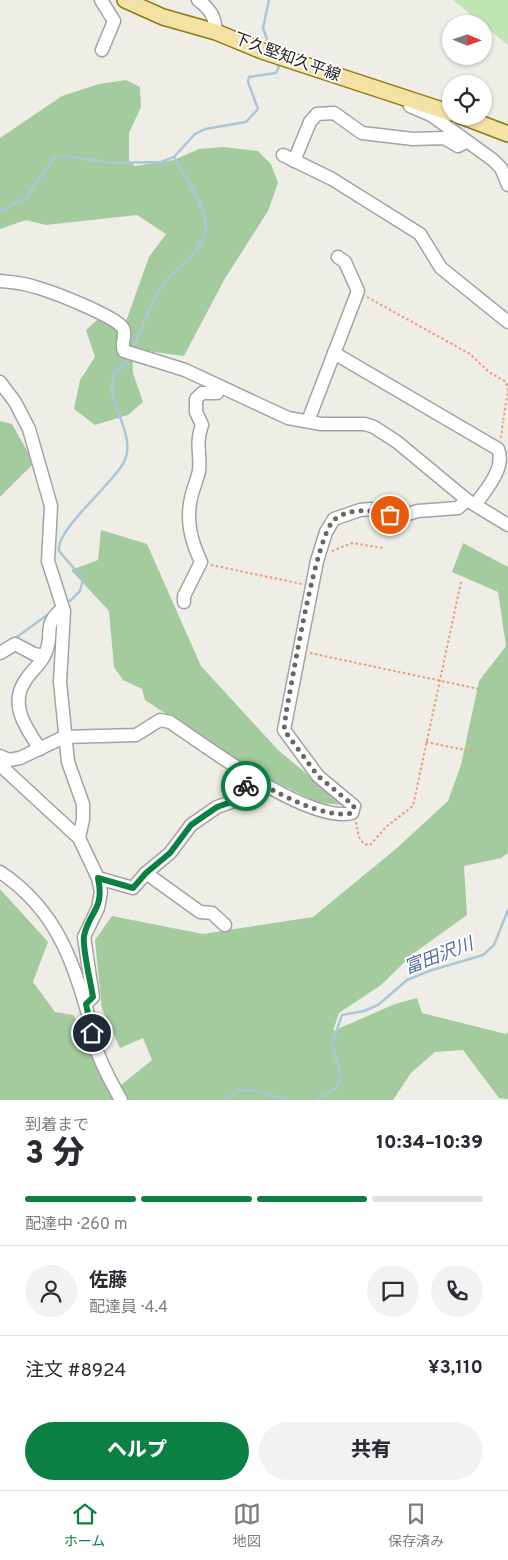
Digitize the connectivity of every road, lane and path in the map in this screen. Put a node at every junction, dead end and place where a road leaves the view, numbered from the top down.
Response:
1 (100, 0) edge
2 (125, 0) edge
3 (198, 0) edge
4 (216, 32) junction
5 (102, 50) dead end
6 (400, 95) junction
7 (442, 110) edge
8 (484, 125) edge
9 (508, 134) edge
10 (466, 142) junction
11 (508, 185) edge
12 (338, 256) dead end
13 (0, 281) edge
14 (358, 291) junction
15 (508, 322) edge
16 (334, 353) junction
17 (0, 382) edge
18 (220, 387) junction
19 (508, 414) edge
20 (308, 421) junction
21 (503, 422) junction
22 (500, 454) junction
23 (472, 502) junction
24 (508, 525) edge
25 (383, 548) dead end
26 (320, 553) junction
27 (201, 562) junction
28 (462, 582) dead end
29 (312, 586) junction
30 (184, 602) dead end
31 (64, 608) junction
32 (298, 650) junction
33 (0, 653) edge
34 (44, 656) junction
35 (440, 680) junction
36 (480, 688) dead end
37 (64, 737) junction
38 (426, 742) junction
39 (40, 749) junction
40 (475, 752) dead end
41 (0, 756) edge
42 (0, 765) edge
43 (251, 777) junction
44 (352, 813) junction
45 (79, 838) junction
46 (0, 872) edge
47 (146, 873) junction
48 (98, 878) junction
49 (225, 925) dead end
50 (86, 1004) junction
51 (121, 1100) edge

1 - 5 street
2 - 4 main road, 下久堅知久平線
3 - 4 street
4 - 6 main road, 下久堅知久平線
6 - 7 main road, 下久堅知久平線
6 - 10 street
8 - 9 main road
10 - 11 street
10 - 15 street
12 - 14 street
13 - 18 street
14 - 16 street
14 - 21 path
16 - 20 street
16 - 22 street
17 - 31 street
18 - 20 street
18 - 27 street
19 - 21 path
20 - 23 street
21 - 22 path
22 - 23 street
23 - 24 street
23 - 26 street
25 - 26 path
26 - 29 street
27 - 29 path
27 - 30 street
28 - 35 path
29 - 32 street
31 - 34 street
31 - 37 street
32 - 35 path
32 - 44 street
33 - 34 street
34 - 39 street
35 - 36 path
35 - 38 path
37 - 39 street
37 - 43 street
37 - 45 street
38 - 40 path
38 - 44 path
39 - 41 street
42 - 45 street
43 - 44 street
43 - 47 street
45 - 48 street
46 - 50 street
47 - 48 street
47 - 49 street
48 - 50 street
50 - 51 street

